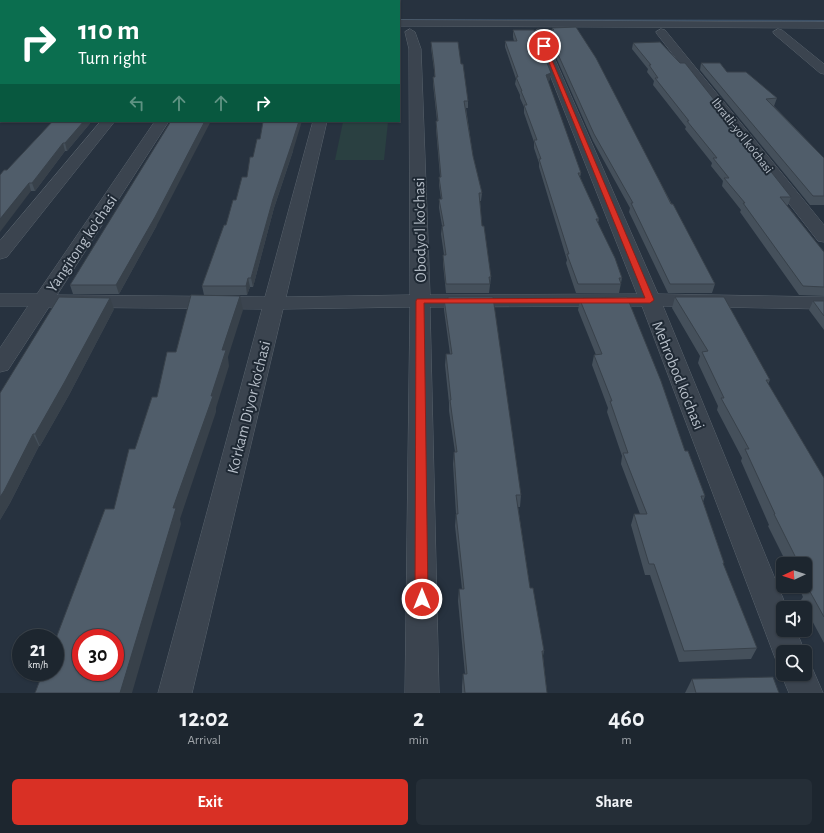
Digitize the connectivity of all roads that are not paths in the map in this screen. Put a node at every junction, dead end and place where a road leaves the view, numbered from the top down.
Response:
1 (824, 25) edge
2 (403, 29) edge
3 (538, 32) junction
4 (661, 32) junction
5 (778, 32) junction
6 (824, 32) edge
7 (824, 70) edge
8 (107, 122) edge
9 (161, 122) edge
10 (320, 122) edge
11 (824, 237) edge
12 (0, 253) edge
13 (0, 300) edge
14 (650, 300) junction
15 (42, 301) junction
16 (420, 301) junction
17 (274, 303) junction
18 (824, 303) edge
19 (0, 365) edge
20 (786, 645) edge
21 (801, 681) edge
22 (175, 693) edge
23 (422, 693) edge
24 (806, 693) edge

1 - 2 street
2 - 3 street
2 - 16 street, Obodyo'l ko'chasi
3 - 4 street
3 - 14 street, Mehrobod ko'chasi
4 - 5 street
4 - 11 street, Ibratli-yo'l ko'chasi
5 - 6 street
5 - 7 street
8 - 12 street
9 - 15 street, Yangitong ko'chasi
10 - 17 street, Ko'rkam Diyor ko'chasi
13 - 15 street
14 - 16 street
14 - 18 street
14 - 20 street, Mehrobod ko'chasi
15 - 17 street
15 - 19 street, Yangitong ko'chasi
16 - 17 street
16 - 23 street, Obodyo'l ko'chasi
17 - 22 street, Ko'rkam Diyor ko'chasi
21 - 24 street

